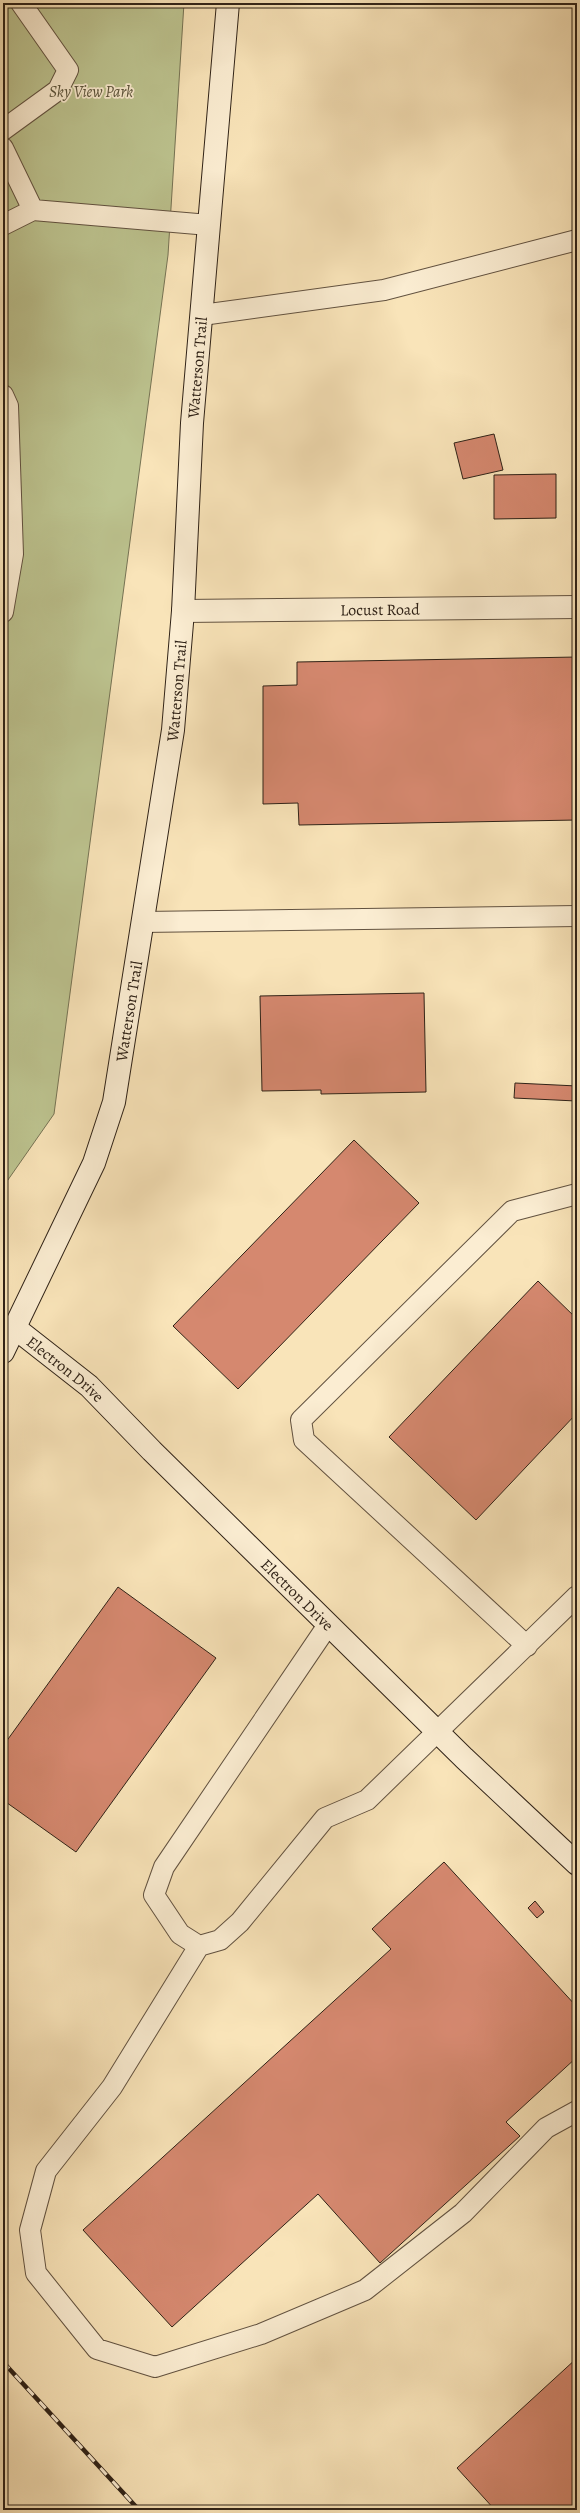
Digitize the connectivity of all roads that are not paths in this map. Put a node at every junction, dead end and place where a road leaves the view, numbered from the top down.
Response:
1 (22, 3) edge
2 (228, 3) edge
3 (3, 130) edge
4 (3, 148) edge
5 (33, 210) junction
6 (3, 225) edge
7 (209, 226) junction
8 (577, 240) edge
9 (202, 315) junction
10 (3, 395) edge
11 (577, 607) edge
12 (183, 611) junction
13 (3, 612) edge
14 (577, 916) edge
15 (142, 922) junction
16 (577, 1194) edge
17 (9, 1326) edge
18 (3, 1352) edge
19 (577, 1596) edge
20 (328, 1625) junction
21 (527, 1646) junction
22 (439, 1733) junction
23 (577, 1864) edge
24 (199, 1946) junction
25 (577, 2111) edge

1 - 3 lane
2 - 7 main road, Watterson Trail
4 - 5 lane
5 - 6 lane
5 - 7 lane
7 - 9 main road, Watterson Trail
8 - 9 lane
9 - 12 main road, Watterson Trail
10 - 13 lane
11 - 12 main road, Locust Road
12 - 15 main road, Watterson Trail
14 - 15 lane
15 - 17 main road, Watterson Trail
16 - 21 lane
17 - 18 main road, Watterson Trail
17 - 20 main road, Electron Drive
19 - 21 lane
20 - 22 main road, Electron Drive
20 - 24 lane
21 - 22 lane
22 - 23 main road, Electron Drive
22 - 24 lane
24 - 25 lane

